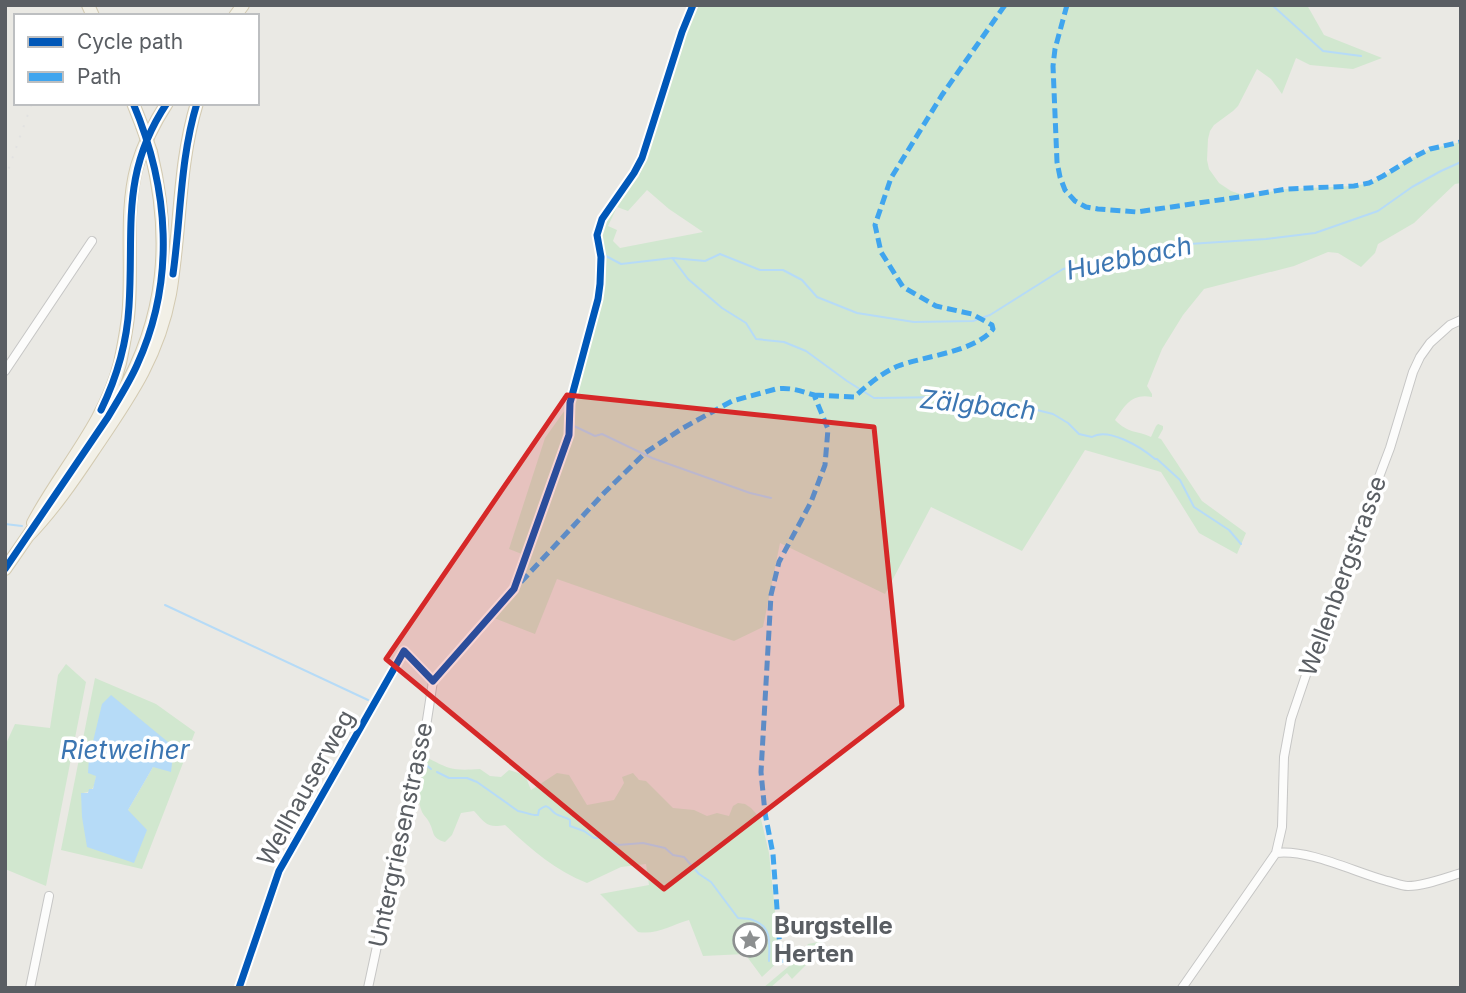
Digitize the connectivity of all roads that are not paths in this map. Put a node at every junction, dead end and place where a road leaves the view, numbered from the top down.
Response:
1 (134, 105) edge
2 (166, 105) edge
3 (197, 105) edge
4 (92, 241) dead end
5 (1461, 320) edge
6 (5, 371) edge
7 (28, 536) junction
8 (5, 569) edge
9 (404, 651) joint
10 (1276, 853) junction
11 (1461, 873) edge
12 (49, 896) dead end
13 (30, 988) edge
14 (239, 988) edge
15 (368, 988) edge
16 (1182, 988) edge

1 - 7 main road, bridge
2 - 7 main road
3 - 7 main road
4 - 6 street
5 - 10 street, Wellenbergstrasse
7 - 8 main road
9 - 14 street, Wellhauserweg
9 - 15 street, Untergriesenstrasse
10 - 11 street
10 - 16 street
12 - 13 street

